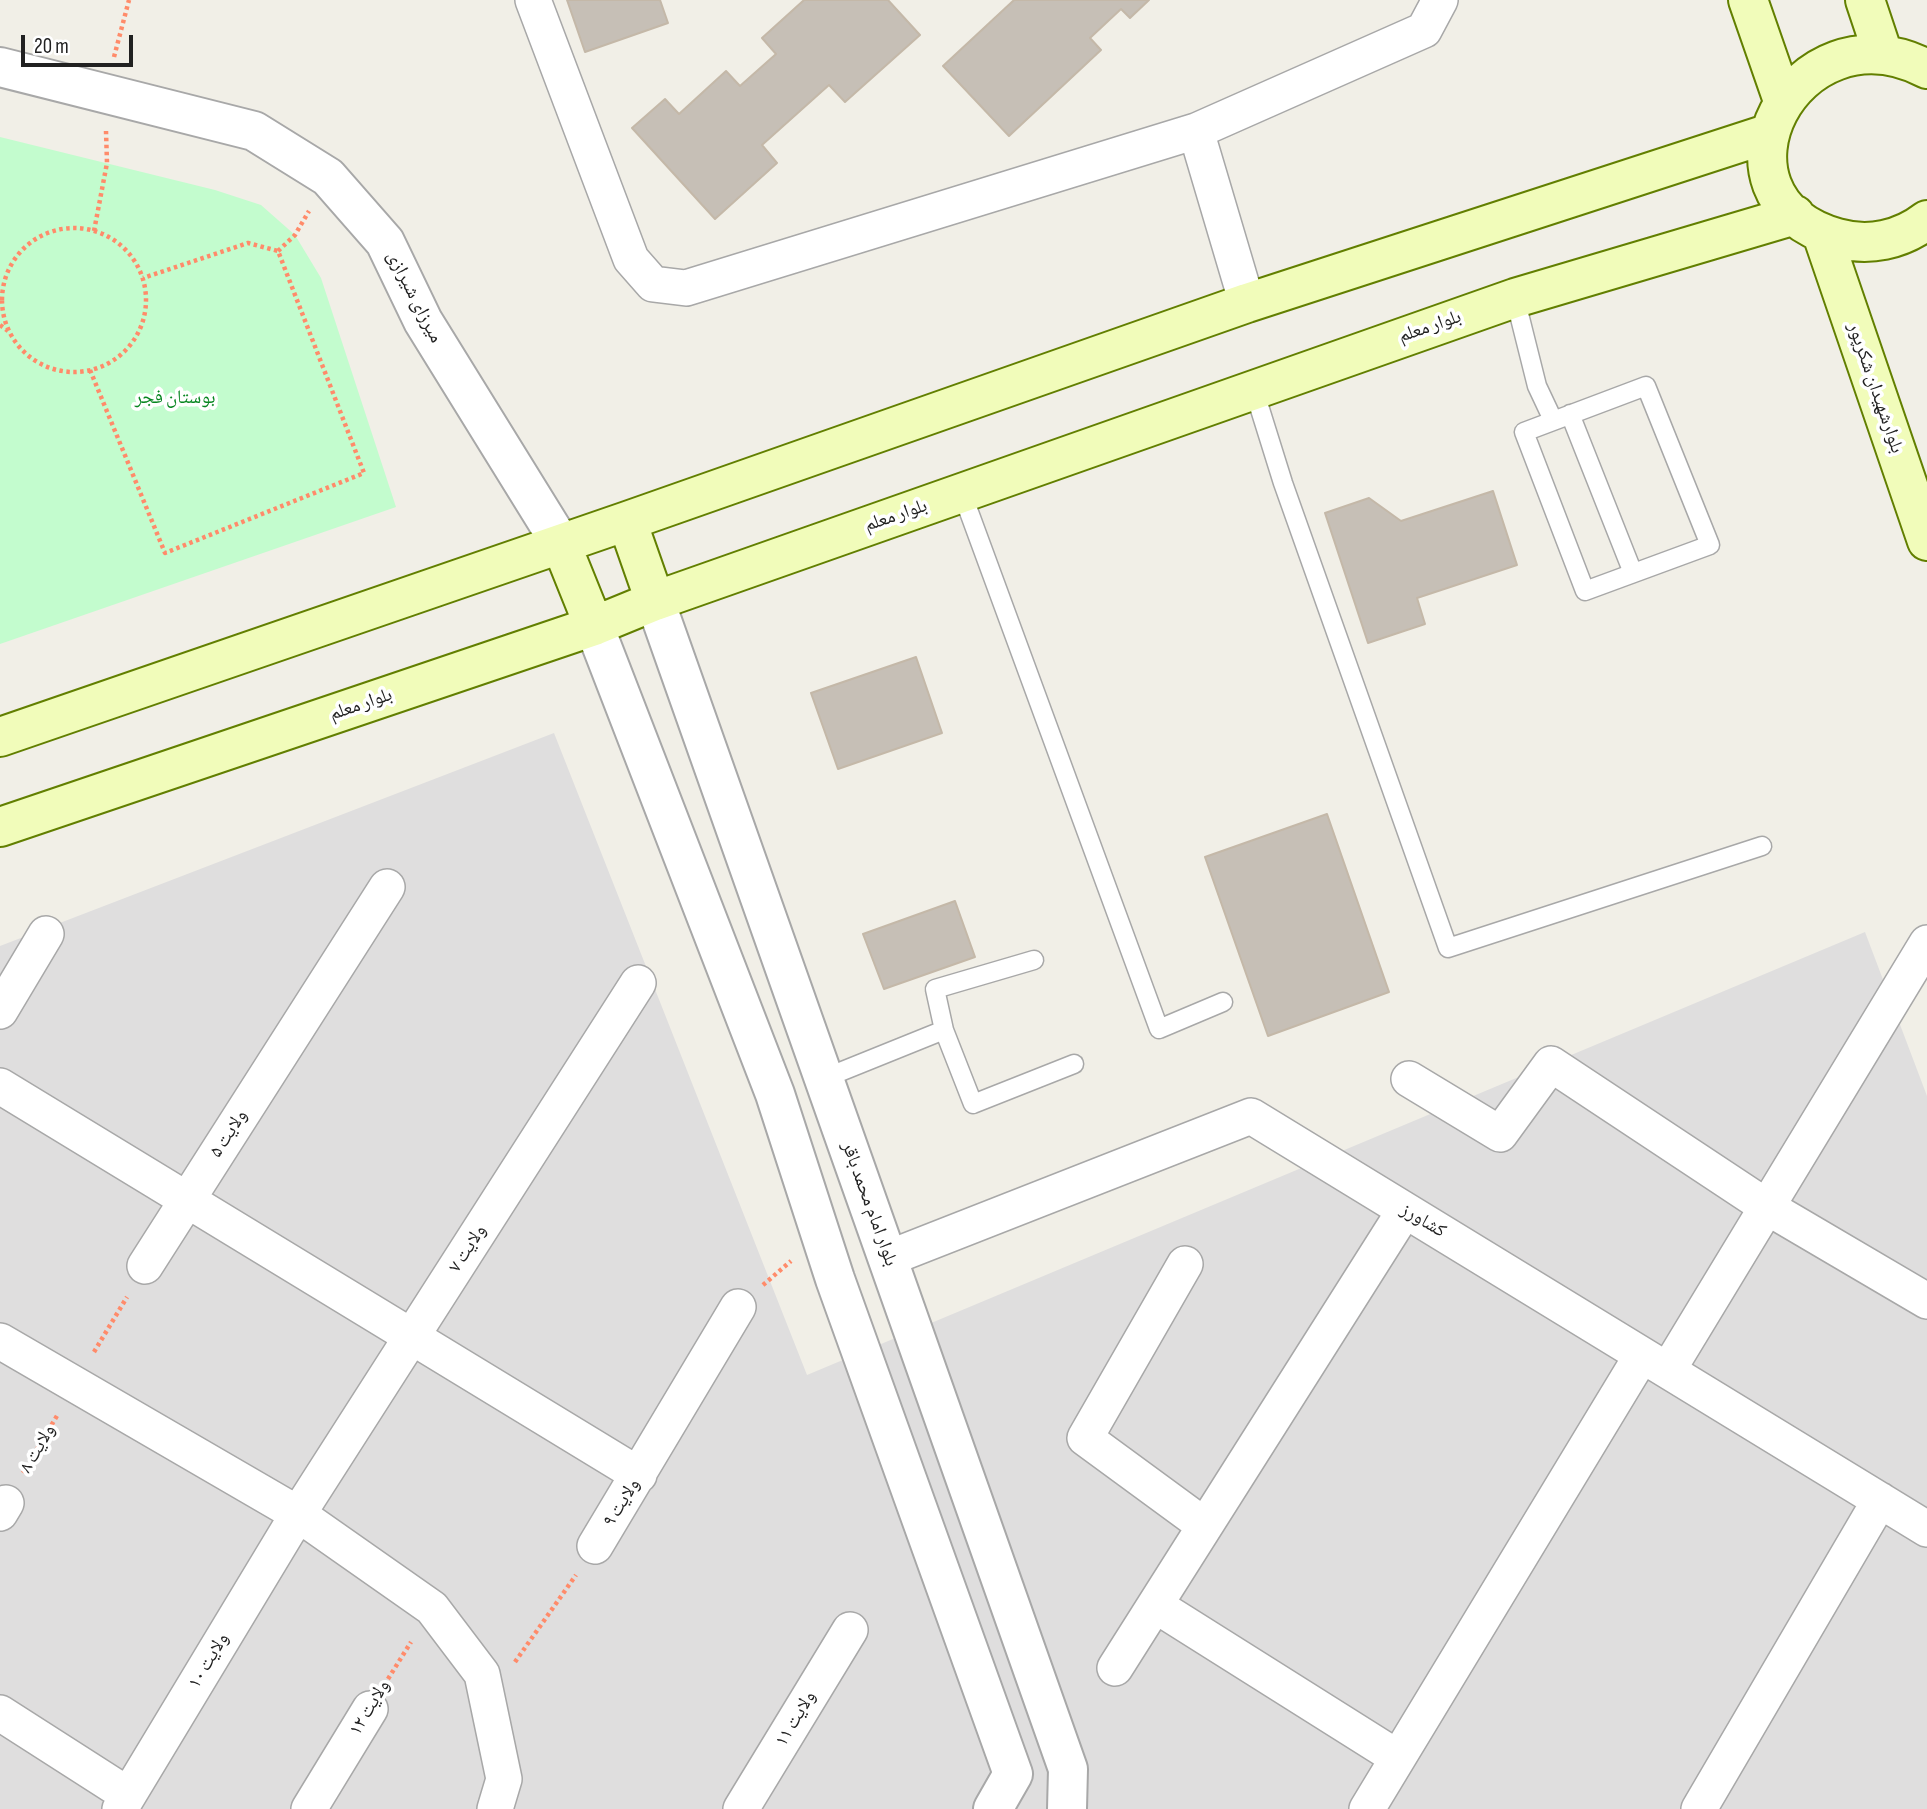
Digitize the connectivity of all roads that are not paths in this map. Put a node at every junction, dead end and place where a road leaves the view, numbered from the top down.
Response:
1 (533, 0) edge
2 (1440, 0) edge
3 (1748, 0) edge
4 (1865, 0) edge
5 (1881, 48) junction
6 (0, 67) edge
7 (1927, 69) edge
8 (1781, 95) junction
9 (1196, 131) junction
10 (1767, 134) junction
11 (1927, 220) edge
12 (1809, 225) junction
13 (1515, 298) junction
14 (1247, 303) junction
15 (1254, 390) junction
16 (1561, 417) junction
17 (962, 493) junction
18 (627, 521) junction
19 (1927, 541) edge
20 (561, 544) junction
21 (1633, 573) junction
22 (655, 601) junction
23 (594, 626) junction
24 (0, 737) edge
25 (0, 827) edge
26 (1762, 846) dead end
27 (387, 887) dead end
28 (46, 934) dead end
29 (1927, 943) edge
30 (1034, 960) dead end
31 (638, 983) dead end
32 (1223, 1002) dead end
33 (0, 1010) edge
34 (944, 1030) junction
35 (1074, 1064) dead end
36 (825, 1078) junction
37 (1409, 1079) dead end
38 (0, 1086) edge
39 (187, 1199) junction
40 (1767, 1207) junction
41 (1405, 1210) junction
42 (889, 1258) junction
43 (1185, 1264) dead end
44 (145, 1266) road end
45 (1927, 1301) edge
46 (738, 1307) road end
47 (412, 1337) junction
48 (0, 1341) edge
49 (1655, 1363) junction
50 (639, 1475) junction
51 (1880, 1500) junction
52 (298, 1514) junction
53 (1205, 1526) junction
54 (1927, 1529) edge
55 (595, 1546) road end
56 (1155, 1605) junction
57 (850, 1630) dead end
58 (1115, 1668) dead end
59 (370, 1709) road end
60 (0, 1713) edge
61 (1398, 1758) junction
62 (1013, 1774) junction
63 (124, 1802) edge
64 (309, 1809) edge
65 (495, 1809) edge
66 (741, 1809) edge
67 (993, 1809) edge
68 (1067, 1809) edge
69 (1367, 1809) edge
70 (1699, 1809) edge

1 - 9 street
2 - 9 street
3 - 8 main road
4 - 5 main road
5 - 7 main road
5 - 8 main road
6 - 20 street, میرزای شیرازی
8 - 10 main road
9 - 14 street
10 - 12 main road, بلوارشهیدان شکرپور
10 - 14 main road
11 - 12 main road
12 - 13 main road, بلوار معلم
12 - 19 main road, بلوارشهیدان شکرپور
13 - 15 main road, بلوار معلم
13 - 16 lane
14 - 18 main road
15 - 17 main road, بلوار معلم
15 - 26 lane
16 - 21 lane
16 - 21 lane
16 - 21 lane
17 - 22 main road, بلوار معلم
17 - 32 lane
18 - 20 main road
18 - 22 main road
20 - 23 main road
20 - 24 main road
22 - 23 main road, بلوار معلم
22 - 36 street, بلوار امام محمد باقر
23 - 25 main road, بلوار معلم
23 - 62 street
27 - 39 street, ولایت ۵
28 - 33 street
29 - 40 street
30 - 34 lane
31 - 47 street, ولایت ۷
34 - 35 lane
34 - 36 lane
36 - 42 street, بلوار امام محمد باقر
37 - 40 street
38 - 39 street
39 - 44 street, ولایت ۵
39 - 47 street
40 - 45 street
40 - 49 street
41 - 42 street, کشاورز
41 - 49 street, کشاورز
41 - 53 street
42 - 68 street, بلوار امام محمد باقر
43 - 53 street
46 - 50 street, ولایت ۹
47 - 50 street
47 - 52 street, ولایت ۷
48 - 52 street
49 - 51 street, کشاورز
49 - 61 street
50 - 55 street, ولایت ۹
51 - 54 street, کشاورز
51 - 70 street
52 - 63 street, ولایت ۱۰
52 - 65 street
53 - 56 street
56 - 58 street
56 - 61 street
57 - 66 street, ولایت ۱۱
59 - 64 street, ولایت ۱۲
60 - 63 street
61 - 69 street
62 - 67 street
62 - 68 street

